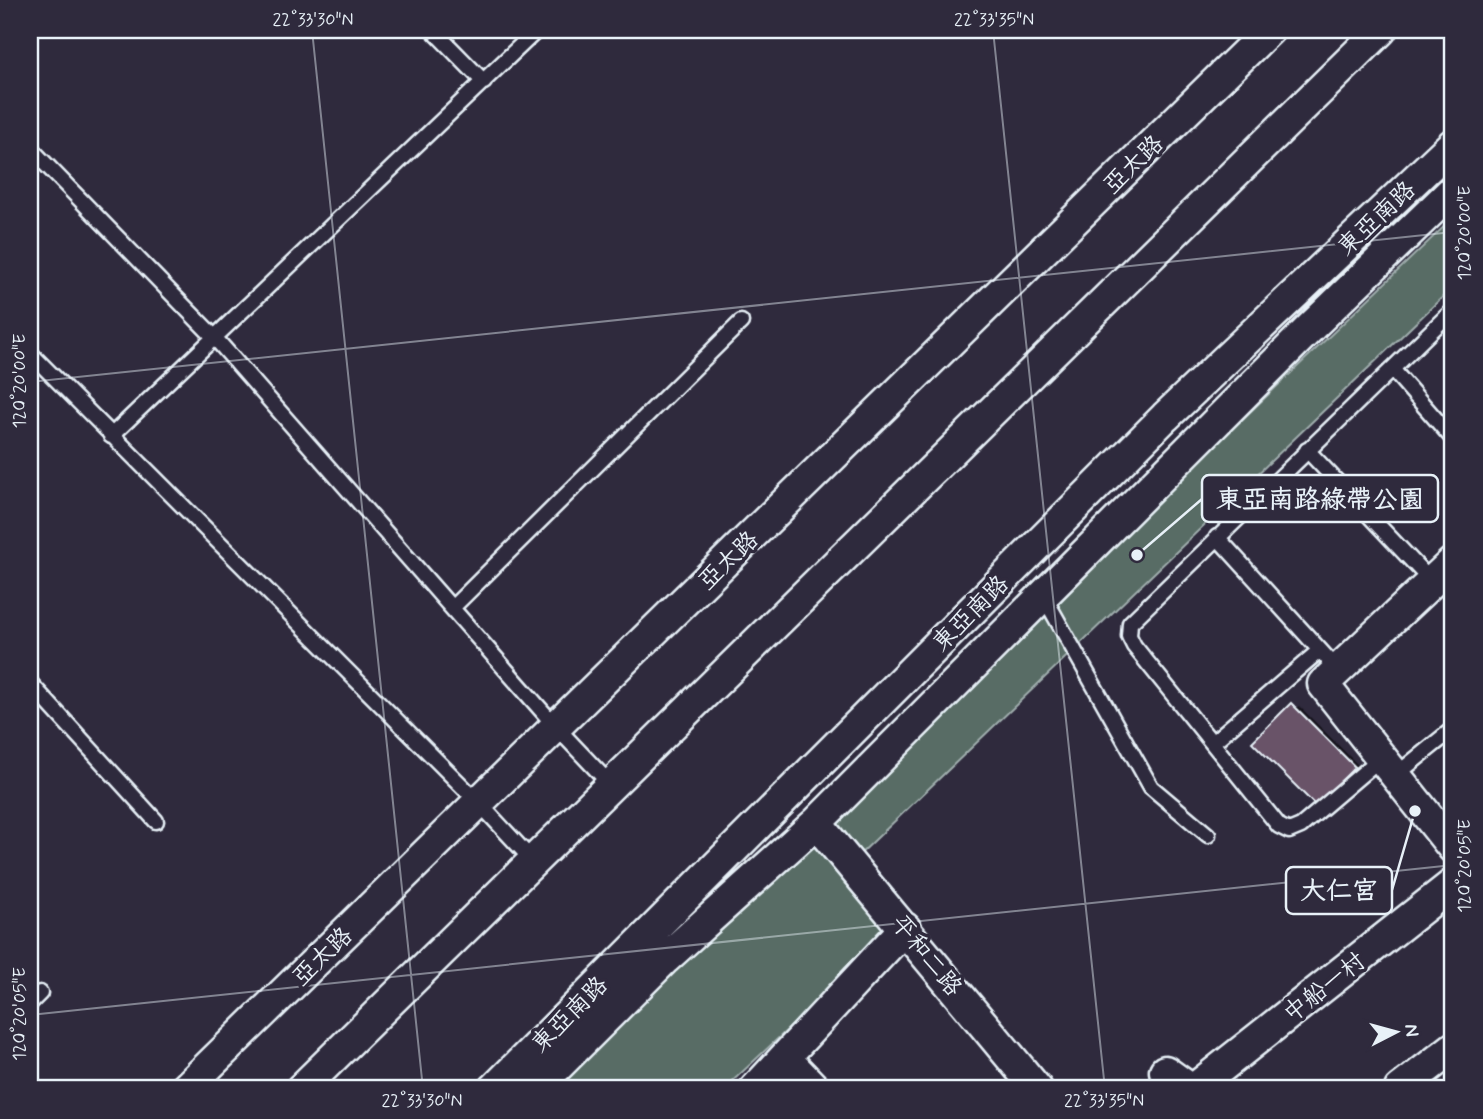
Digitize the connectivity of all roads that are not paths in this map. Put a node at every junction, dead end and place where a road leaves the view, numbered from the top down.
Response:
1 (433, 30) edge
2 (537, 30) edge
3 (1269, 30) edge
4 (1381, 30) edge
5 (484, 82) junction
6 (1453, 144) edge
7 (30, 148) edge
8 (1453, 190) edge
9 (1453, 310) edge
10 (741, 322) dead end
11 (215, 338) junction
12 (30, 353) edge
13 (1392, 369) junction
14 (111, 436) junction
15 (1453, 439) edge
16 (1307, 450) junction
17 (1217, 537) junction
18 (1453, 562) edge
19 (1432, 582) junction
20 (1043, 594) junction
21 (452, 608) junction
22 (1329, 660) junction
23 (30, 683) edge
24 (557, 728) junction
25 (1453, 729) edge
26 (1212, 743) junction
27 (1389, 766) junction
28 (610, 784) junction
29 (479, 803) junction
30 (156, 821) dead end
31 (816, 822) junction
32 (1208, 835) dead end
33 (1453, 848) edge
34 (534, 862) junction
35 (1453, 884) edge
36 (905, 928) junction
37 (1453, 1048) edge
38 (785, 1058) junction
39 (1165, 1071) dead end
40 (1012, 1078) edge
41 (186, 1089) edge
42 (301, 1089) edge
43 (494, 1089) edge
44 (535, 1089) edge
45 (755, 1089) edge
46 (816, 1089) edge
47 (1037, 1089) edge
48 (1192, 1089) edge
49 (1400, 1089) edge

1 - 5 lane
2 - 5 lane
3 - 24 street, 亞太路
4 - 28 street
5 - 11 lane
6 - 43 street, 東亞南路
7 - 11 lane
8 - 20 street, 東亞南路
9 - 13 lane
10 - 21 lane
11 - 14 lane
11 - 21 lane
12 - 14 lane
13 - 15 lane
13 - 16 lane
14 - 29 lane
16 - 17 lane
16 - 19 lane
17 - 22 lane
17 - 26 lane
18 - 19 street
19 - 22 street
20 - 31 street, 東亞南路
20 - 32 lane
21 - 24 lane
22 - 26 lane
22 - 27 street
23 - 30 lane
24 - 28 lane
24 - 29 street, 亞太路
25 - 27 lane
26 - 27 lane
27 - 33 street
28 - 34 street
29 - 34 lane
29 - 41 street, 亞太路
31 - 36 street, 平和二路
31 - 44 street, 東亞南路
34 - 42 street
35 - 48 street, 中船一村
36 - 38 street
36 - 40 street, 平和二路
37 - 49 street
38 - 45 street
38 - 46 street
39 - 48 street
40 - 47 street, 平和二路

